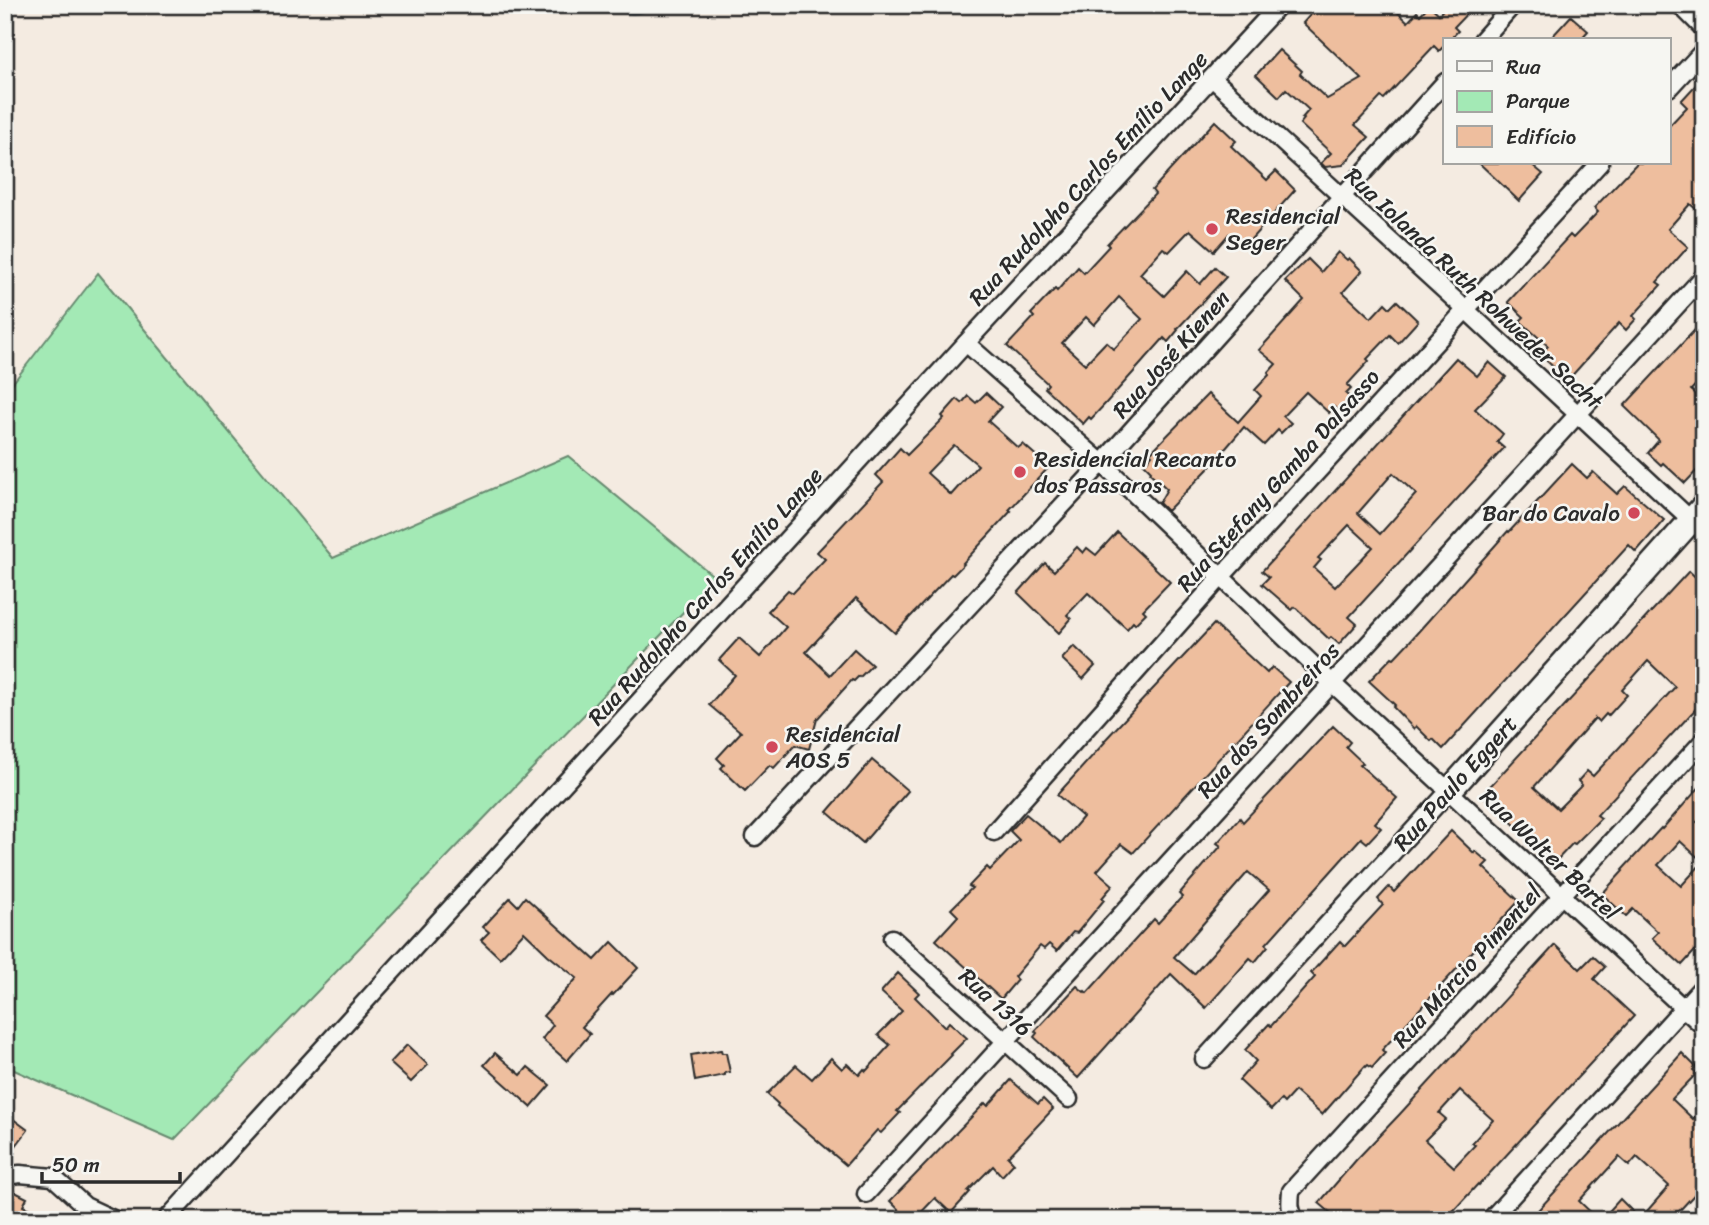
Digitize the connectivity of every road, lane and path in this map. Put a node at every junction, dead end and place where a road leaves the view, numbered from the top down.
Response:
1 (1279, 5) edge
2 (1513, 5) edge
3 (1680, 5) edge
4 (1704, 29) edge
5 (1484, 38) edge
6 (1704, 50) edge
7 (1212, 78) junction
8 (1443, 84) edge
9 (1670, 87) edge
10 (1599, 164) edge
11 (1342, 198) junction
12 (1704, 276) edge
13 (1465, 309) junction
14 (966, 343) junction
15 (1577, 414) junction
16 (1102, 464) junction
17 (1699, 519) edge
18 (1221, 577) junction
19 (1332, 682) junction
20 (1704, 740) edge
21 (1449, 791) junction
22 (994, 832) dead end
23 (755, 838) dead end
24 (1561, 896) junction
25 (892, 938) dead end
26 (1704, 985) edge
27 (1683, 1008) junction
28 (1704, 1027) edge
29 (1005, 1041) junction
30 (1204, 1059) dead end
31 (1069, 1099) dead end
32 (5, 1176) edge
33 (866, 1194) dead end
34 (115, 1220) edge
35 (166, 1220) edge
36 (1296, 1220) edge
37 (1490, 1220) edge

1 - 7 street, Rua Rudolpho Carlos Emílio Lange
2 - 5 street
3 - 4 street
6 - 9 street
7 - 11 street, Rua Iolanda Ruth Rohweder Sacht
7 - 14 street, Rua Rudolpho Carlos Emílio Lange
8 - 11 street, Rua José Kienen
10 - 13 street, Rua Stefany Gamba Dalsasso
11 - 13 street, Rua Iolanda Ruth Rohweder Sacht
11 - 16 street, Rua José Kienen
12 - 15 street, Rua dos Sombreiros
13 - 15 street, Rua Iolanda Ruth Rohweder Sacht
13 - 18 street, Rua Stefany Gamba Dalsasso
14 - 16 street, Rua Walter Bartel
14 - 35 street, Rua Rudolpho Carlos Emílio Lange
15 - 17 street, Rua Iolanda Ruth Rohweder Sacht
15 - 19 street, Rua dos Sombreiros
16 - 18 street, Rua Walter Bartel
16 - 23 street, Rua José Kienen
17 - 21 street, Rua Paulo Eggert
18 - 19 street, Rua Walter Bartel
18 - 22 street, Rua Stefany Gamba Dalsasso
19 - 21 street, Rua Walter Bartel
19 - 29 street, Rua dos Sombreiros
20 - 24 street, Rua Márcio Pimentel
21 - 24 street, Rua Walter Bartel
21 - 30 street, Rua Paulo Eggert
24 - 27 street, Rua Walter Bartel
24 - 36 street, Rua Márcio Pimentel
25 - 29 street, Rua 1316
26 - 27 street
27 - 28 street, Rua Walter Bartel
27 - 37 street
29 - 31 street, Rua 1316
29 - 33 street, Rua dos Sombreiros
32 - 34 street

